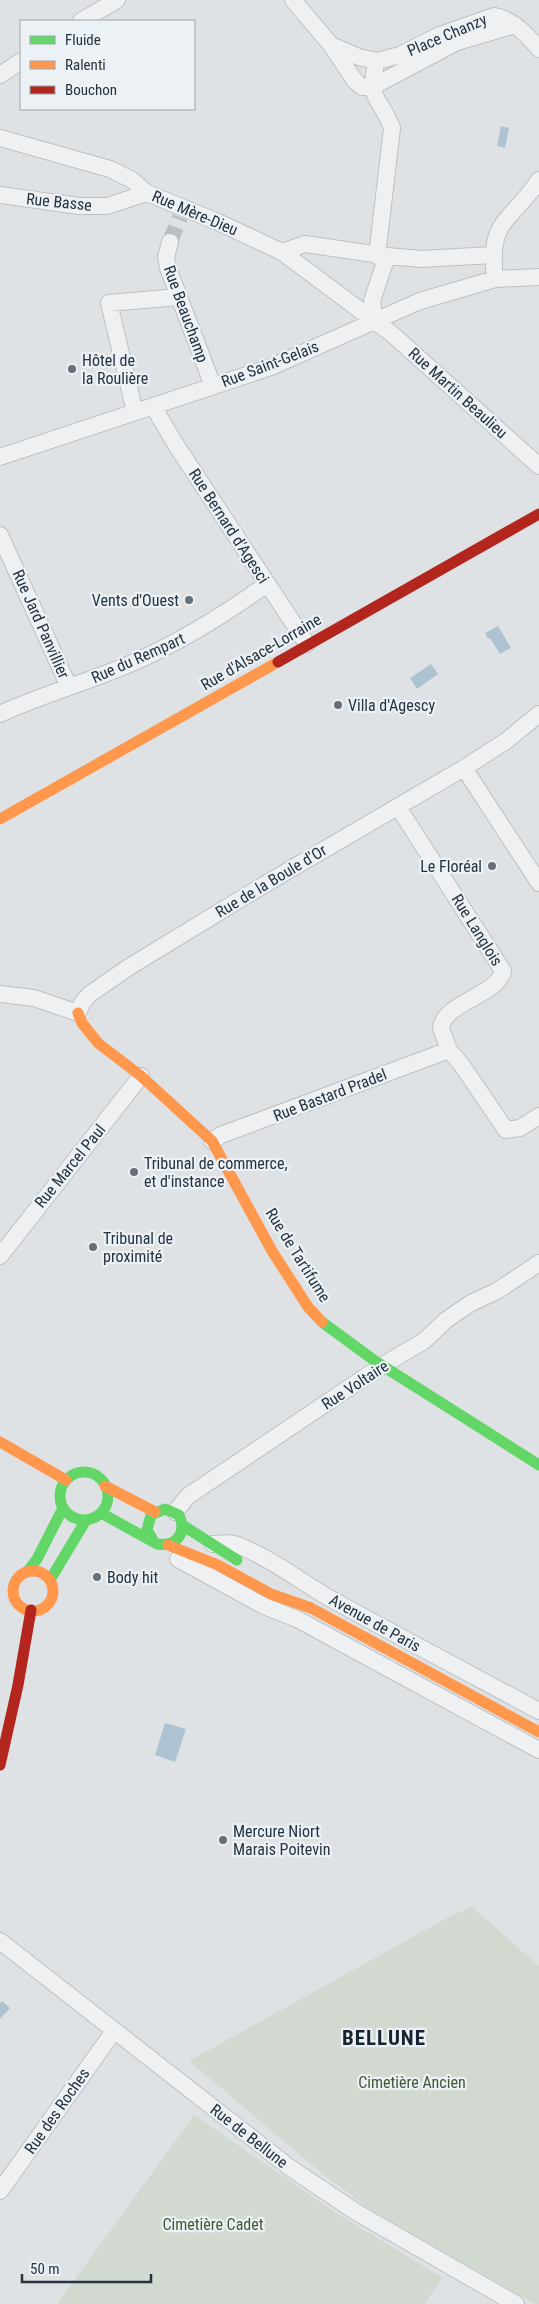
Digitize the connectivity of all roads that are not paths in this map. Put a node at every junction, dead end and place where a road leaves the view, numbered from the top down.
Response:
1 (117, 0) edge
2 (293, 0) edge
3 (83, 20) edge
4 (515, 25) junction
5 (331, 45) junction
6 (539, 49) edge
7 (377, 61) junction
8 (20, 62) edge
9 (0, 75) edge
10 (372, 88) junction
11 (0, 138) edge
12 (539, 180) edge
13 (147, 193) junction
14 (0, 195) edge
15 (170, 242) tunnel mouth
16 (282, 252) junction
17 (492, 255) junction
18 (382, 256) junction
19 (539, 277) edge
20 (495, 279) junction
21 (178, 298) junction
22 (375, 322) junction
23 (213, 386) junction
24 (152, 406) junction
25 (135, 412) junction
26 (0, 456) edge
27 (539, 466) edge
28 (539, 514) edge
29 (0, 535) edge
30 (267, 584) junction
31 (308, 644) junction
32 (70, 687) junction
33 (0, 714) edge
34 (539, 714) edge
35 (464, 768) junction
36 (398, 807) junction
37 (0, 819) edge
38 (539, 883) edge
39 (0, 994) edge
40 (78, 1013) junction
41 (449, 1050) junction
42 (141, 1076) junction
43 (539, 1116) edge
44 (212, 1141) junction
45 (0, 1256) edge
46 (539, 1263) edge
47 (383, 1365) junction
48 (0, 1442) edge
49 (539, 1465) edge
50 (66, 1480) junction
51 (105, 1486) junction
52 (63, 1508) junction
53 (155, 1512) junction
54 (101, 1513) junction
55 (179, 1519) junction
56 (86, 1520) junction
57 (161, 1544) junction
58 (210, 1544) junction
59 (250, 1567) dead end
60 (26, 1572) junction
61 (50, 1580) junction
62 (284, 1587) dead end
63 (311, 1608) junction
64 (31, 1610) junction
65 (343, 1626) junction
66 (312, 1628) junction
67 (423, 1670) junction
68 (428, 1689) junction
69 (539, 1711) edge
70 (539, 1732) edge
71 (539, 1750) edge
72 (0, 1765) edge
73 (0, 1942) edge
74 (112, 2030) junction
75 (0, 2190) edge
76 (516, 2304) edge

1 - 3 street
2 - 5 street
4 - 6 street, Place Chanzy
4 - 7 street, Place Chanzy
4 - 10 street, Place Chanzy
5 - 7 street
5 - 10 street
7 - 10 street
8 - 9 street
10 - 18 street
11 - 13 street, Rue Mère-Dieu
12 - 17 street
13 - 14 street, Rue Basse
13 - 16 street, Rue Mère-Dieu
15 - 21 street, Rue Beauchamp
16 - 18 street
16 - 22 street, Rue Mère-Dieu
17 - 18 street
17 - 20 street
18 - 22 street
19 - 20 street, Rue Saint-Gelais
20 - 22 street, Rue Saint-Gelais
21 - 23 street, Rue Beauchamp
21 - 25 street
22 - 23 street, Rue Saint-Gelais
22 - 27 street, Rue Martin Beaulieu
23 - 24 street, Rue Saint-Gelais
24 - 25 street, Rue Saint-Gelais
24 - 30 street, Rue Bernard d'Agesci
25 - 26 street, Rue Saint-Gelais
28 - 31 main road, Rue d'Alsace-Lorraine
29 - 32 street, Rue Jard Panvillier
30 - 31 street, Rue Bernard d'Agesci
30 - 32 street, Rue du Rempart
31 - 37 main road, Rue d'Alsace-Lorraine
32 - 33 street, Rue du Rempart
34 - 35 street, Rue de la Boule d'Or
35 - 36 street, Rue de la Boule d'Or
35 - 38 street
36 - 40 street, Rue de la Boule d'Or
36 - 41 street, Rue Langlois
39 - 40 street
40 - 42 main road, Rue de Tartifume
41 - 43 street, Rue Langlois
41 - 44 street, Rue Bastard Pradel
42 - 44 main road, Rue de Tartifume
42 - 45 street, Rue Marcel Paul
44 - 47 main road, Rue de Tartifume
46 - 47 street, Rue Voltaire
47 - 49 main road, Rue de Tartifume
47 - 55 street, Rue Voltaire
48 - 50 main road
50 - 51 main road
50 - 52 main road
51 - 53 main road
51 - 54 main road
52 - 56 main road
52 - 60 main road
53 - 55 main road
53 - 57 main road
54 - 56 main road
54 - 57 main road, Avenue de Paris
55 - 57 main road
55 - 58 main road
56 - 61 main road
57 - 63 main road, Avenue de Paris
57 - 66 street, Avenue de Paris
58 - 59 main road
58 - 69 street, Avenue de Paris
60 - 61 main road
60 - 64 main road
61 - 64 main road
62 - 63 main road, Avenue de Paris
63 - 65 main road, Avenue de Paris
64 - 72 main road
65 - 66 street, Avenue de Paris
65 - 67 main road, Avenue de Paris
66 - 68 street, Avenue de Paris
67 - 68 street, Avenue de Paris
67 - 70 main road, Avenue de Paris
68 - 71 street, Avenue de Paris
73 - 74 street, Rue de Bellune
74 - 75 street, Rue des Roches
74 - 76 street, Rue de Bellune

